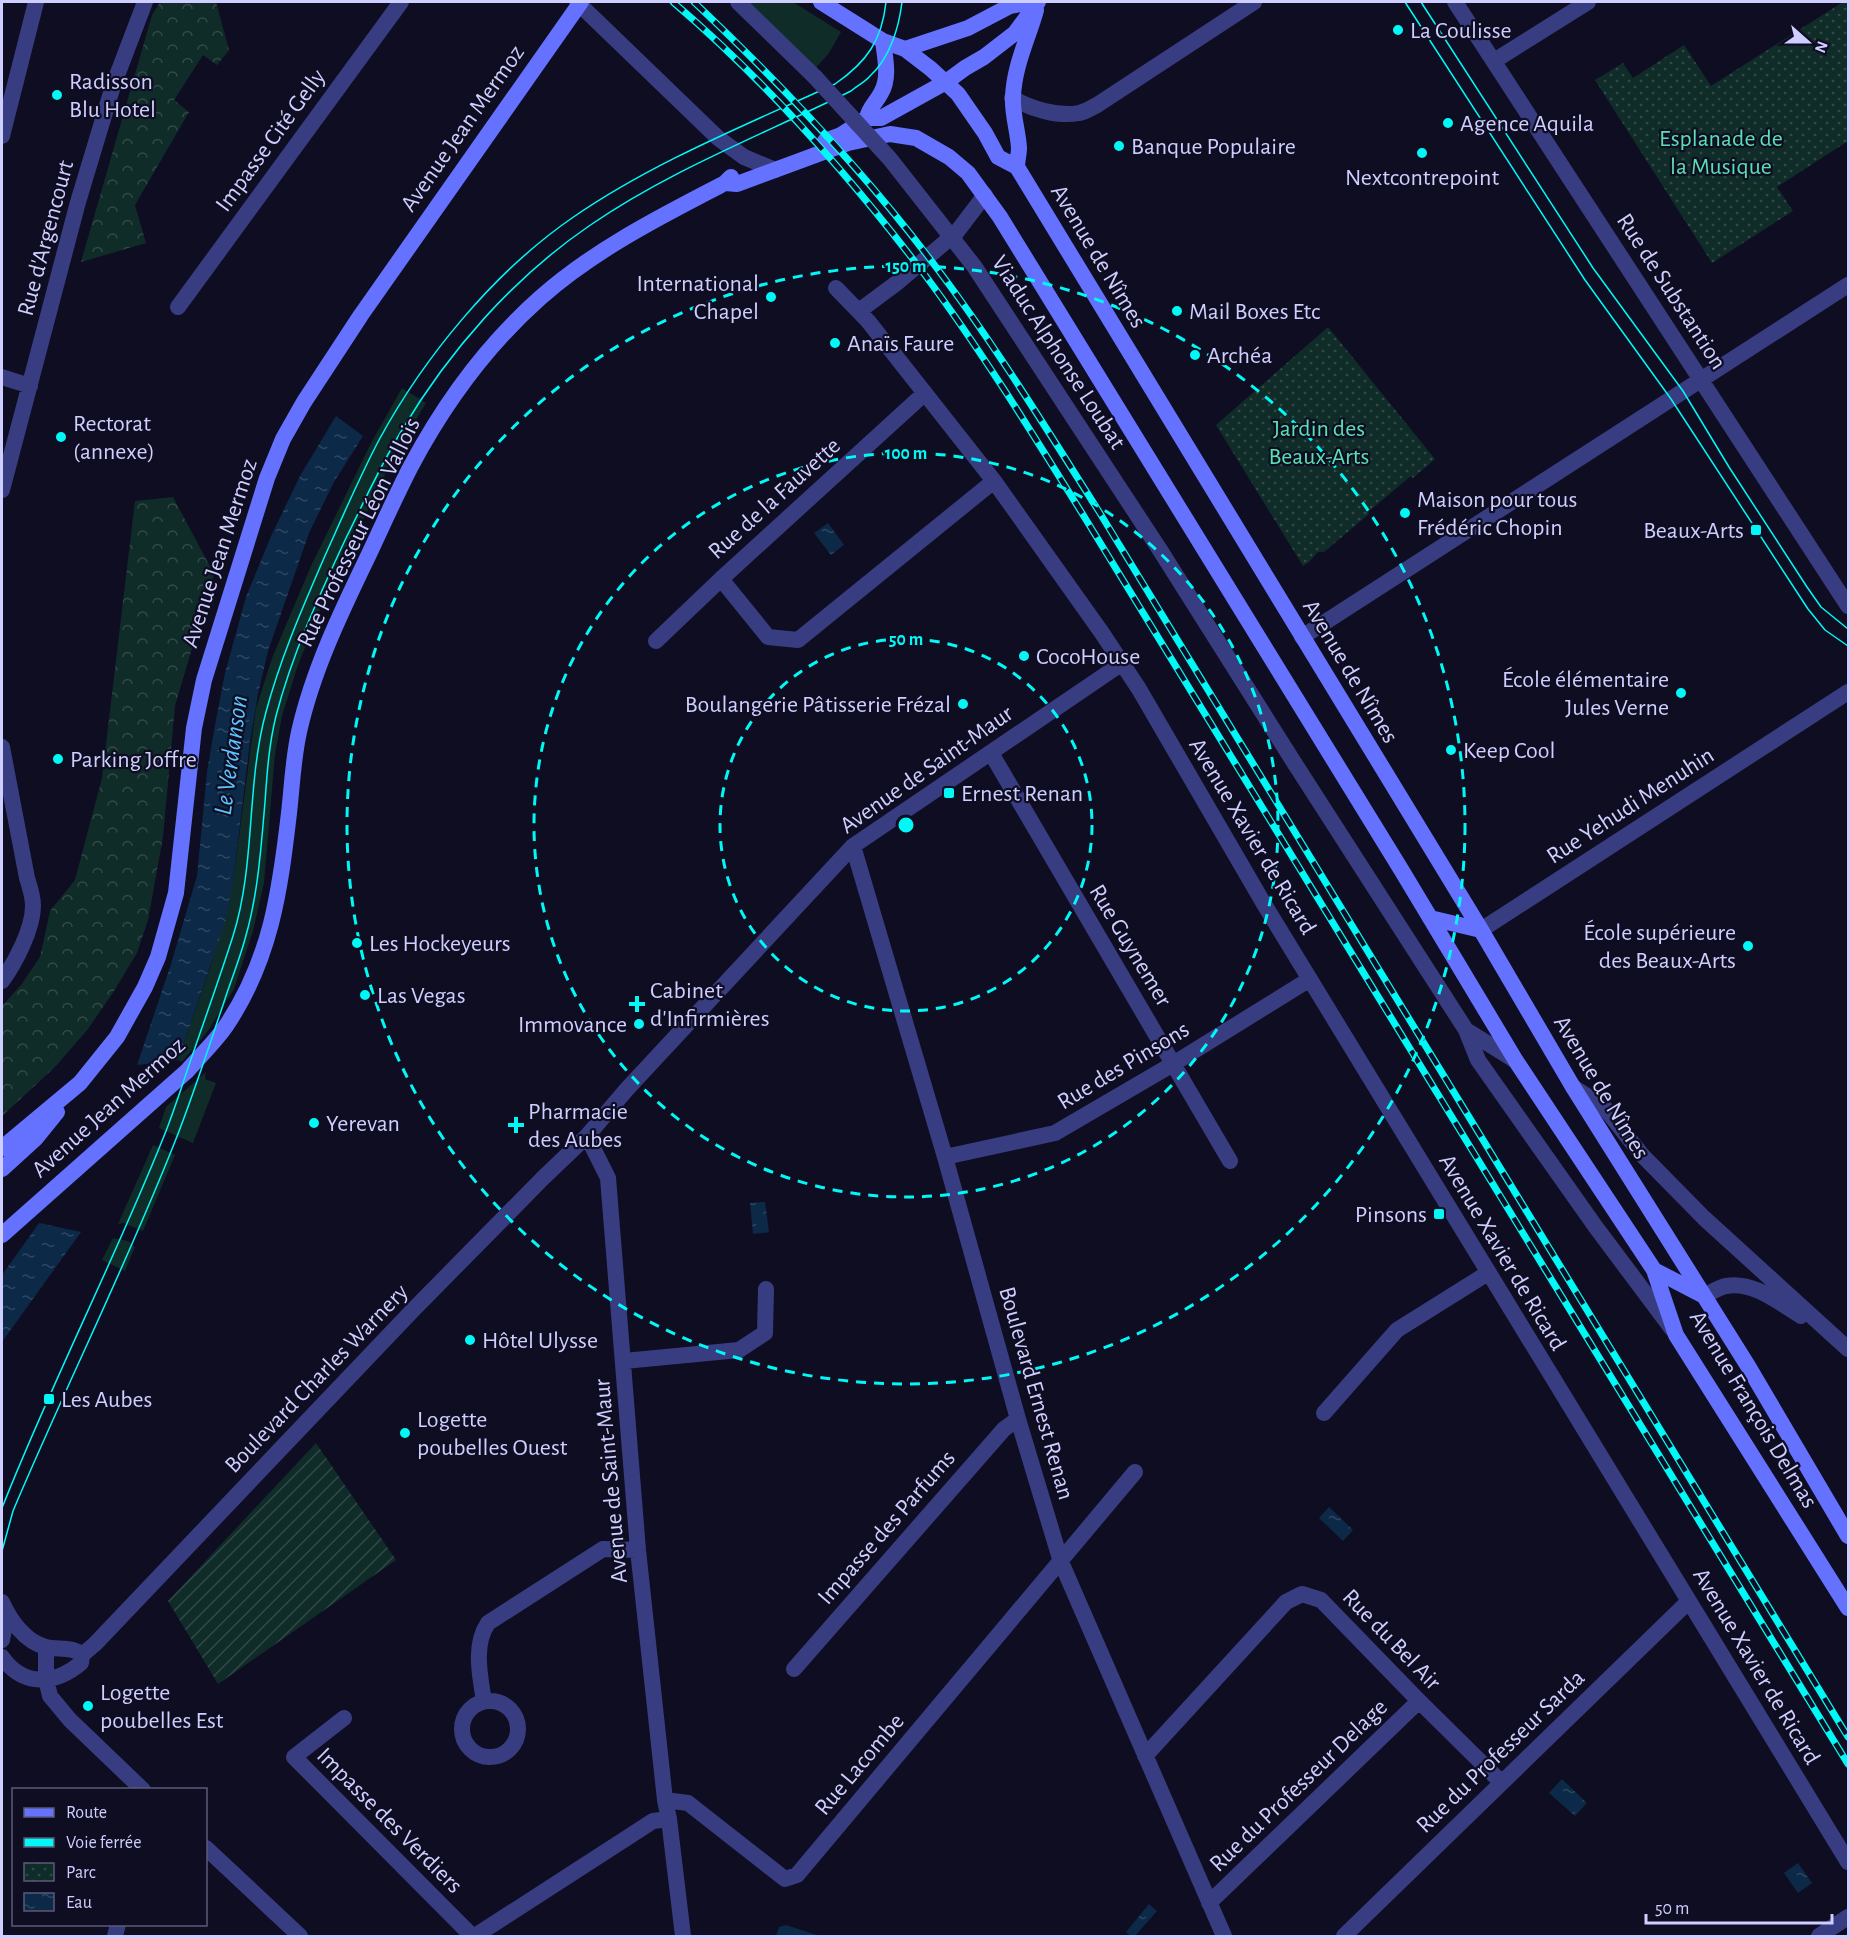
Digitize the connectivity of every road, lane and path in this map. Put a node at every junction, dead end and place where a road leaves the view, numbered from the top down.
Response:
1 (36, 2) edge
2 (145, 2) edge
3 (401, 2) edge
4 (579, 2) edge
5 (738, 2) edge
6 (821, 2) edge
7 (1032, 2) edge
8 (1038, 2) edge
9 (1254, 2) edge
10 (1455, 2) edge
11 (1588, 2) edge
12 (883, 41) junction
13 (905, 49) junction
14 (1494, 61) junction
15 (946, 82) junction
16 (1012, 98) junction
17 (867, 118) junction
18 (2, 136) edge
19 (768, 167) junction
20 (1017, 167) junction
21 (985, 195) junction
22 (1848, 285) edge
23 (836, 288) dead end
24 (178, 307) dead end
25 (859, 311) junction
26 (2, 377) edge
27 (1702, 381) junction
28 (30, 386) junction
29 (925, 393) junction
30 (994, 482) junction
31 (2, 490) edge
32 (721, 579) junction
33 (1848, 606) edge
34 (1302, 637) junction
35 (656, 641) dead end
36 (1121, 664) junction
37 (1848, 692) edge
38 (2, 747) edge
39 (991, 753) junction
40 (853, 846) junction
41 (1430, 918) junction
42 (1481, 930) junction
43 (1310, 979) junction
44 (2, 981) edge
45 (238, 1007) joint
46 (1466, 1030) junction
47 (1516, 1061) junction
48 (1173, 1064) junction
49 (80, 1083) junction
50 (1573, 1087) junction
51 (587, 1136) junction
52 (2, 1148) edge
53 (945, 1157) junction
54 (1230, 1161) dead end
55 (2, 1169) edge
56 (2, 1235) edge
57 (1654, 1270) junction
58 (1488, 1273) junction
59 (766, 1289) dead end
60 (1704, 1296) junction
61 (1676, 1335) junction
62 (1832, 1336) junction
63 (1848, 1349) edge
64 (624, 1361) junction
65 (1324, 1413) dead end
66 (1018, 1419) junction
67 (1135, 1472) dead end
68 (1848, 1536) edge
69 (638, 1550) junction
70 (1061, 1562) junction
71 (1689, 1600) junction
72 (4, 1608) edge
73 (1848, 1608) edge
74 (2, 1640) edge
75 (46, 1647) junction
76 (82, 1655) junction
77 (2, 1657) edge
78 (794, 1669) dead end
79 (46, 1679) junction
80 (484, 1701) dead end
81 (1419, 1701) junction
82 (344, 1718) dead end
83 (1145, 1756) junction
84 (1502, 1783) junction
85 (141, 1788) edge
86 (665, 1800) junction
87 (669, 1819) junction
88 (207, 1849) edge
89 (1848, 1862) edge
90 (1209, 1903) junction
91 (1848, 1917) edge
92 (300, 1936) edge
93 (473, 1936) edge
94 (683, 1936) edge
95 (1224, 1936) edge
96 (1344, 1936) edge
97 (1820, 1936) edge

1 - 18 street
2 - 28 street, Rue d'Argencourt
3 - 24 street, Impasse Cité Gelly
4 - 19 street
4 - 49 main road, Avenue Jean Mermoz
5 - 46 street, Viaduc Alphonse Loubat, bridge
6 - 12 main road, Avenue de Nîmes
7 - 13 main road
8 - 15 main road
8 - 16 main road
9 - 16 street
10 - 14 street, Rue de Substantion
11 - 14 street
12 - 13 main road, Avenue de Nîmes
12 - 17 main road
13 - 15 main road, Avenue de Nîmes
14 - 27 street, Rue de Substantion
15 - 17 main road
15 - 20 main road, Avenue de Nîmes
16 - 20 main road
17 - 19 main road
19 - 21 main road
19 - 45 main road, Rue Professeur Léon Vallois
20 - 34 main road, Avenue de Nîmes
21 - 25 street
21 - 41 main road
22 - 27 street
23 - 25 street
25 - 29 street
26 - 28 street
27 - 33 street, Rue de Substantion
27 - 34 street
28 - 31 street, Rue d'Argencourt
29 - 30 street
29 - 32 street, Rue de la Fauvette
30 - 32 street
30 - 36 street
32 - 35 street, Rue de la Fauvette
34 - 42 main road, Avenue de Nîmes
36 - 39 street, Avenue de Saint-Maur
36 - 43 street, Avenue Xavier de Ricard
37 - 42 street, Rue Yehudi Menuhin
38 - 44 street
39 - 40 street, Avenue de Saint-Maur
39 - 48 street, Rue Guynemer
40 - 51 street, Avenue de Saint-Maur
40 - 53 street, Boulevard Ernest Renan
41 - 42 main road
41 - 47 main road
42 - 50 main road, Avenue de Nîmes
43 - 48 street, Rue des Pinsons
43 - 58 street, Avenue Xavier de Ricard
45 - 56 main road, Avenue Jean Mermoz
46 - 47 street
46 - 61 street
47 - 57 main road
48 - 53 street, Rue des Pinsons
48 - 54 street, Rue Guynemer
49 - 52 main road, Avenue Jean Mermoz
49 - 55 main road
50 - 60 main road, Avenue de Nîmes
50 - 62 street
51 - 64 street, Avenue de Saint-Maur
51 - 76 street, Boulevard Charles Warnery
53 - 66 street, Boulevard Ernest Renan
57 - 60 main road, Avenue François Delmas
57 - 61 main road, Avenue François Delmas
58 - 65 street
58 - 71 street, Avenue Xavier de Ricard
59 - 64 street
60 - 62 street
60 - 68 main road, Avenue François Delmas
61 - 73 main road, Avenue François Delmas
62 - 63 street
64 - 69 street, Avenue de Saint-Maur
66 - 70 street, Boulevard Ernest Renan
66 - 78 street, Impasse des Parfums
67 - 70 street
69 - 80 street
69 - 86 street, Avenue de Saint-Maur
70 - 83 street, Boulevard Ernest Renan
70 - 86 street, Rue Lacombe
71 - 84 street, Rue du Professeur Sarda
71 - 89 street, Avenue Xavier de Ricard
72 - 74 street
72 - 75 street
75 - 76 street
75 - 79 street
76 - 79 street, Boulevard Charles Warnery
77 - 79 street
79 - 85 street
81 - 83 street, Rue du Bel Air
81 - 84 street, Rue du Bel Air
81 - 90 street, Rue du Professeur Delage
82 - 93 street, Impasse des Verdiers
83 - 90 street, Boulevard Ernest Renan
84 - 96 street, Rue du Professeur Sarda
86 - 87 street, Avenue de Saint-Maur
87 - 93 street
87 - 94 street, Avenue de Saint-Maur
88 - 92 street
90 - 95 street, Boulevard Ernest Renan
91 - 97 street

